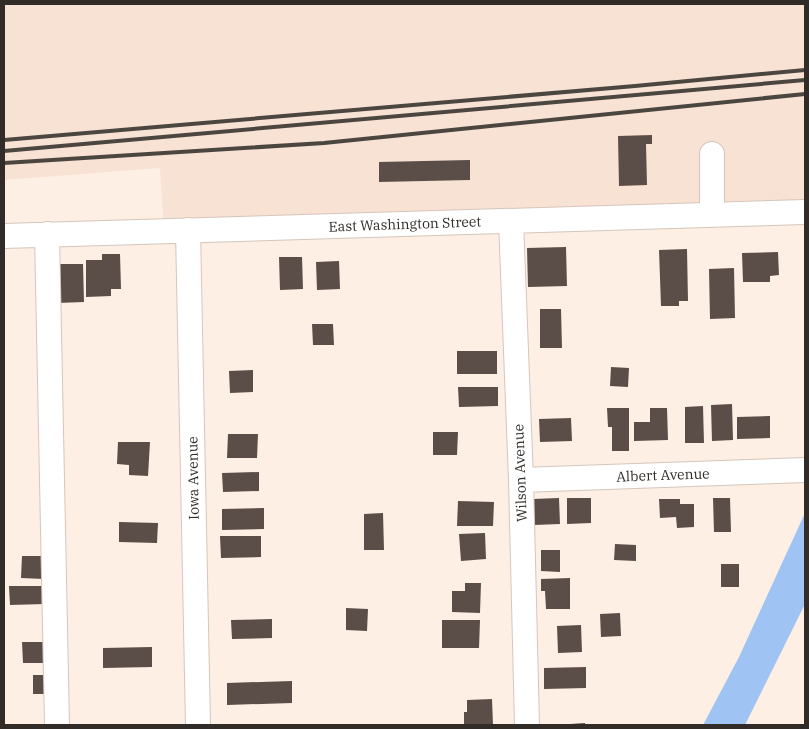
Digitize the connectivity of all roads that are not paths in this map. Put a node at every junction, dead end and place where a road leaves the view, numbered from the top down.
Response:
1 (712, 154) dead end
2 (805, 212) edge
3 (712, 215) junction
4 (511, 221) junction
5 (188, 230) junction
6 (46, 234) junction
7 (4, 236) edge
8 (805, 470) edge
9 (521, 480) junction
10 (57, 725) edge
11 (198, 725) edge
12 (526, 725) edge

1 - 3 street
2 - 3 street, East Washington Street
3 - 4 street, East Washington Street
4 - 5 street, East Washington Street
4 - 9 street, Wilson Avenue
5 - 6 street, East Washington Street
5 - 11 street, Iowa Avenue
6 - 7 street, East Washington Street
6 - 10 street
8 - 9 street, Albert Avenue
9 - 12 street, Wilson Avenue

